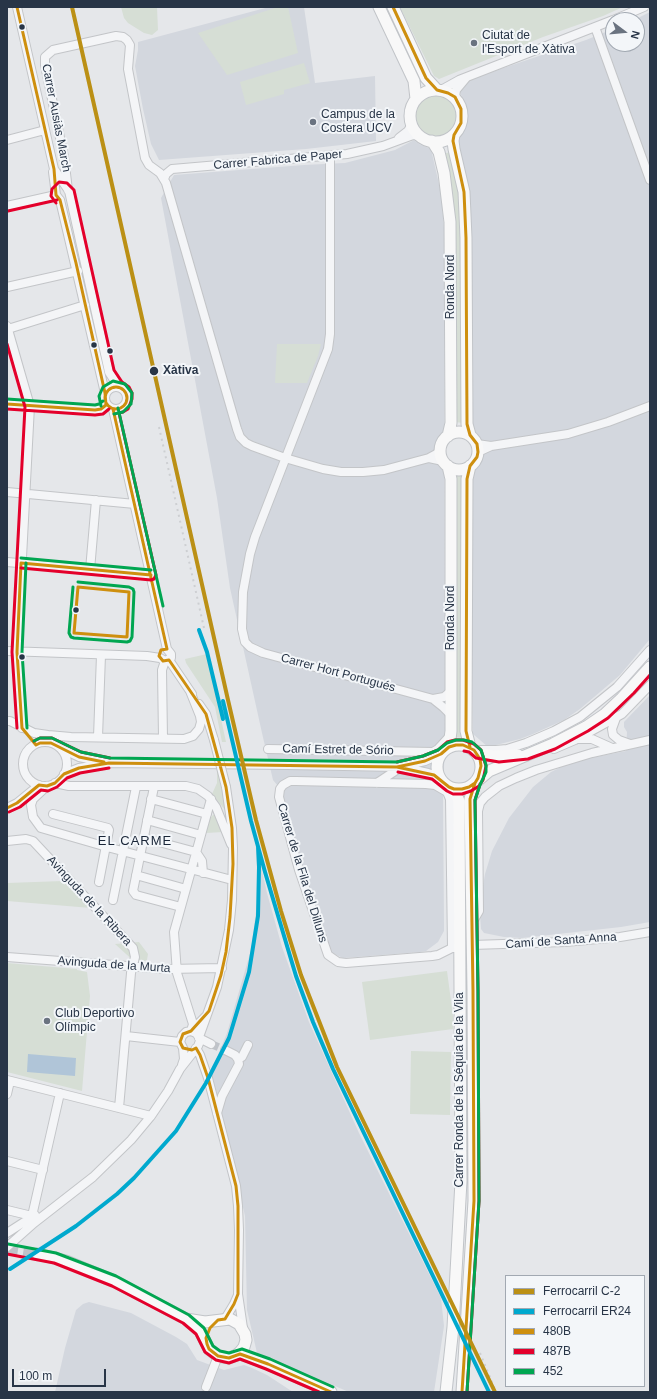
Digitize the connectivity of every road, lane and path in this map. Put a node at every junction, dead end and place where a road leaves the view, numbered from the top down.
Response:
1 (17, 7) edge
2 (379, 7) edge
3 (393, 7) edge
4 (644, 7) edge
5 (632, 12) edge
6 (605, 23) edge
7 (595, 27) junction
8 (467, 78) junction
9 (439, 90) junction
10 (455, 97) junction
11 (416, 99) junction
12 (412, 124) junction
13 (45, 130) junction
14 (454, 135) junction
15 (420, 136) junction
16 (7, 140) edge
17 (396, 141) junction
18 (432, 141) junction
19 (330, 156) junction
20 (54, 169) junction
21 (164, 179) junction
22 (650, 180) edge
23 (68, 191) junction
24 (58, 195) junction
25 (7, 206) edge
26 (78, 271) junction
27 (7, 288) edge
28 (85, 305) junction
29 (8, 328) edge
30 (118, 386) junction
31 (105, 393) junction
32 (7, 404) edge
33 (30, 406) junction
34 (650, 406) edge
35 (110, 407) junction
36 (448, 436) junction
37 (475, 444) junction
38 (285, 458) junction
39 (444, 460) junction
40 (470, 466) junction
41 (7, 492) edge
42 (26, 493) junction
43 (96, 500) junction
44 (135, 504) junction
45 (7, 562) edge
46 (21, 563) junction
47 (90, 570) junction
48 (151, 575) junction
49 (650, 650) edge
50 (7, 651) edge
51 (17, 652) junction
52 (101, 655) junction
53 (165, 660) junction
54 (650, 667) edge
55 (650, 685) edge
56 (190, 691) junction
57 (451, 691) junction
58 (433, 700) junction
59 (451, 715) junction
60 (616, 718) junction
61 (7, 721) edge
62 (22, 728) junction
63 (71, 737) junction
64 (98, 737) junction
65 (163, 738) junction
66 (579, 739) junction
67 (650, 740) edge
68 (51, 743) junction
69 (36, 744) junction
70 (631, 744) junction
71 (447, 746) junction
72 (612, 748) junction
73 (61, 749) junction
74 (268, 749) dead end
75 (473, 750) junction
76 (592, 753) junction
77 (527, 754) junction
78 (515, 760) junction
79 (108, 763) junction
80 (399, 767) junction
81 (64, 774) junction
82 (441, 781) junction
83 (475, 782) junction
84 (55, 783) junction
85 (378, 783) junction
86 (43, 785) junction
87 (136, 787) junction
88 (154, 787) junction
89 (452, 793) junction
90 (152, 799) junction
91 (211, 799) junction
92 (7, 808) edge
93 (53, 814) dead end
94 (207, 814) junction
95 (458, 819) junction
96 (147, 820) junction
97 (450, 829) junction
98 (201, 835) junction
99 (144, 838) junction
100 (7, 841) edge
101 (107, 847) junction
102 (232, 848) junction
103 (123, 852) junction
104 (196, 852) junction
105 (140, 856) junction
106 (191, 870) junction
107 (203, 873) junction
108 (136, 875) junction
109 (232, 880) junction
110 (99, 882) dead end
111 (186, 889) junction
112 (113, 900) dead end
113 (181, 907) junction
114 (472, 924) junction
115 (650, 932) edge
116 (472, 945) junction
117 (456, 948) junction
118 (7, 957) edge
119 (134, 966) junction
120 (222, 968) junction
121 (176, 969) junction
122 (210, 1011) junction
123 (191, 1031) junction
124 (126, 1036) junction
125 (199, 1038) junction
126 (211, 1044) tunnel mouth
127 (182, 1045) junction
128 (248, 1045) dead end
129 (195, 1049) junction
130 (225, 1050) tunnel mouth
131 (238, 1059) junction
132 (180, 1069) junction
133 (208, 1078) junction
134 (9, 1080) edge
135 (60, 1093) junction
136 (7, 1094) edge
137 (222, 1096) junction
138 (119, 1108) junction
139 (217, 1114) junction
140 (151, 1116) junction
141 (7, 1161) edge
142 (42, 1170) junction
143 (53, 1209) junction
144 (7, 1210) edge
145 (32, 1216) junction
146 (8, 1233) edge
147 (7, 1247) edge
148 (38, 1254) tunnel mouth
149 (238, 1294) junction
150 (186, 1319) junction
151 (222, 1320) junction
152 (242, 1328) junction
153 (246, 1340) junction
154 (207, 1344) junction
155 (218, 1356) junction
156 (234, 1356) junction
157 (268, 1364) junction
158 (206, 1387) dead end
159 (330, 1392) edge
160 (446, 1392) edge
161 (462, 1392) edge

1 - 13 street, Carrer Ausiàs March
2 - 11 main road
3 - 9 main road
4 - 5 street
6 - 7 street
7 - 8 street
7 - 22 street
8 - 9 street
8 - 10 street
9 - 10 main road
9 - 11 main road
10 - 14 main road
11 - 12 main road
12 - 15 main road
12 - 17 street, Carrer Fabrica de Paper
13 - 16 street
13 - 20 street, Carrer Ausiàs March
14 - 18 main road
14 - 37 main road, Ronda Nord
15 - 17 street, Carrer Fabrica de Paper
15 - 18 main road
17 - 19 street, Carrer Fabrica de Paper
18 - 36 main road, Ronda Nord
19 - 21 street, Carrer Fabrica de Paper
19 - 38 street
20 - 23 street, Carrer Ausiàs March
20 - 24 street, Carrer Ausiàs March
21 - 23 street, Carrer Ausiàs March
21 - 38 street
23 - 24 street
23 - 24 street
23 - 30 street, Carrer Ausiàs March
24 - 25 street
24 - 26 street, Carrer Ausiàs March
26 - 27 street
26 - 28 street, Carrer Ausiàs March
28 - 29 street
28 - 31 street, Carrer Ausiàs March
29 - 33 street
30 - 31 street
30 - 35 street
31 - 35 street
32 - 33 street
33 - 35 street
33 - 42 street
34 - 37 street
35 - 44 street
36 - 37 main road
36 - 39 main road
37 - 40 main road
38 - 39 street
38 - 58 street, Carrer Hort Portugués
39 - 40 main road
39 - 57 main road, Ronda Nord
40 - 75 main road, Ronda Nord
41 - 42 street
42 - 43 street
42 - 46 street
43 - 44 street
43 - 47 street
44 - 48 street
45 - 46 street
46 - 47 street
46 - 51 street
47 - 48 street
48 - 53 street
49 - 75 street
50 - 51 street
51 - 52 street
51 - 62 street
52 - 53 street
52 - 64 street
53 - 56 street
53 - 65 street
54 - 77 main road
55 - 60 street
56 - 65 street
56 - 102 street, bridge
57 - 58 street
57 - 59 main road, Ronda Nord
58 - 59 street, Carrer Hort Portugués
59 - 71 main road, Ronda Nord
60 - 66 street
60 - 70 street
61 - 62 street
62 - 63 street
62 - 69 street
63 - 64 street
63 - 68 street
64 - 65 street
66 - 72 street
66 - 76 street
66 - 78 street
67 - 70 street
68 - 69 street
68 - 73 street
69 - 86 street
70 - 72 street
71 - 74 street, Camí Estret de Sório
71 - 75 main road
71 - 80 street
71 - 82 main road
72 - 76 street
73 - 79 street
73 - 81 street
75 - 77 main road
75 - 83 main road
76 - 114 street, Carrer Ronda de la Séquia de la Vila
77 - 78 main road
78 - 83 main road
79 - 80 street
79 - 81 street
80 - 82 street
80 - 85 street
81 - 84 street
82 - 89 main road
83 - 89 main road
83 - 114 main road, Carrer Ronda de la Séquia de la Vila
84 - 86 street
84 - 87 street
85 - 89 street
85 - 117 street, Carrer de la Fila del Dilluns
86 - 92 street
86 - 101 street
87 - 88 street
87 - 103 street
88 - 90 street
88 - 91 street
89 - 95 main road, Carrer Ronda de la Séquia de la Vila
89 - 97 street, Carrer Ronda de la Séquia de la Vila
90 - 94 street
90 - 96 street
91 - 94 street
91 - 102 street
93 - 101 street
94 - 98 street
95 - 97 street
95 - 117 main road, Carrer Ronda de la Séquia de la Vila
96 - 98 street
96 - 99 street
97 - 117 street, Carrer Ronda de la Séquia de la Vila
98 - 104 street
99 - 104 street
99 - 105 street
100 - 119 street, Avinguda de la Ribera
101 - 103 street
101 - 110 street
102 - 109 street
103 - 105 street
103 - 112 street
104 - 106 street
104 - 107 street
105 - 106 street
105 - 108 street
106 - 107 street
106 - 111 street
107 - 109 street
108 - 111 street
108 - 113 street
109 - 120 street
111 - 113 street
113 - 121 street
114 - 116 main road, Carrer Ronda de la Séquia de la Vila
115 - 116 street, Camí de Santa Anna
116 - 161 main road, Carrer Ronda de la Séquia de la Vila
117 - 160 main road, Carrer Ronda de la Séquia de la Vila
118 - 119 street, Avinguda de la Murta
119 - 121 street, Avinguda de la Murta
119 - 124 street, Avinguda de la Ribera
120 - 121 street, Avinguda de la Murta
120 - 122 street
121 - 123 street
122 - 123 street
122 - 125 street
123 - 125 street
123 - 127 street
124 - 127 street
124 - 138 street, Avinguda de la Ribera
125 - 126 street
125 - 129 street
127 - 129 street
127 - 132 street
128 - 131 street
129 - 132 street
129 - 133 street
130 - 131 street
131 - 137 street
132 - 140 street
133 - 137 street
133 - 139 street
134 - 135 street
134 - 136 street
135 - 138 street
135 - 142 street
137 - 139 street
138 - 140 street
139 - 149 street
140 - 143 street
141 - 142 street
142 - 145 street
143 - 145 street
143 - 147 street
144 - 145 street
145 - 146 street
148 - 150 main road
149 - 151 street
149 - 152 street
150 - 151 main road
150 - 154 main road
151 - 152 main road
151 - 154 main road
152 - 153 main road
153 - 156 main road
153 - 157 main road
154 - 155 main road
155 - 156 main road
155 - 158 street
156 - 157 main road
157 - 159 main road

